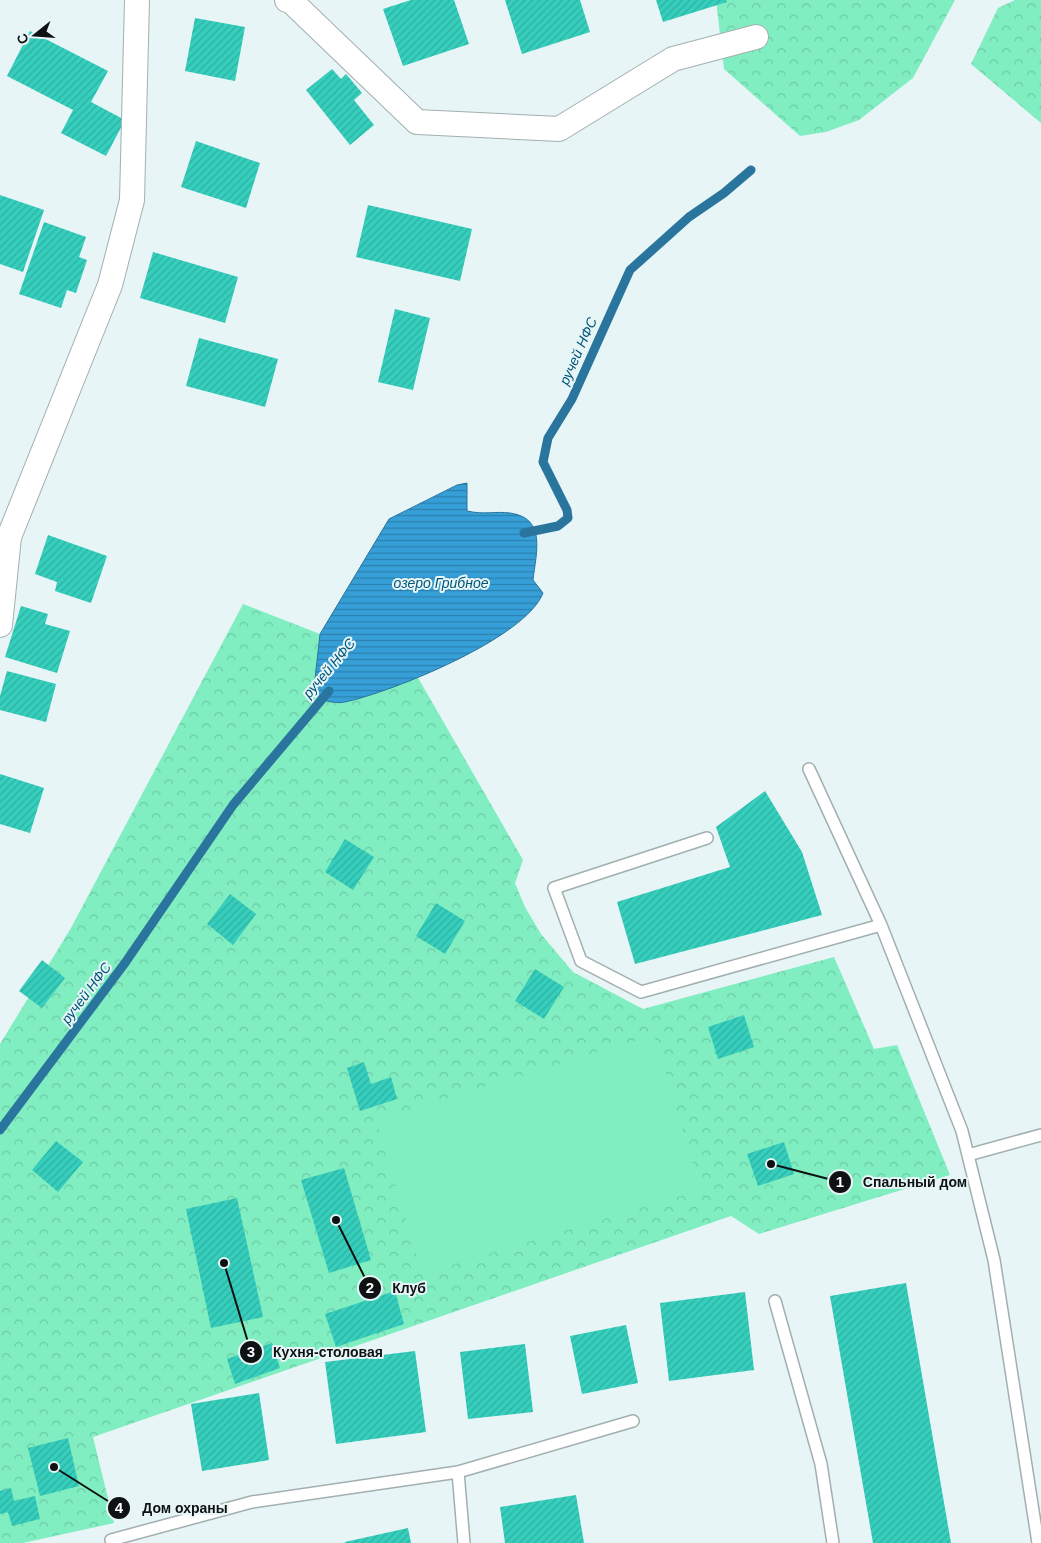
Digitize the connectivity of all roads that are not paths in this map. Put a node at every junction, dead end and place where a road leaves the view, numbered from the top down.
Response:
1 (136, 0) edge
2 (287, 0) edge
3 (756, 37) dead end
4 (0, 625) edge
5 (809, 769) dead end
6 (707, 838) dead end
7 (881, 925) junction
8 (1041, 1135) edge
9 (968, 1155) junction
10 (775, 1301) dead end
11 (633, 1422) dead end
12 (458, 1472) junction
13 (110, 1540) dead end
14 (464, 1543) edge
15 (833, 1543) edge
16 (1038, 1543) edge

1 - 4 street
2 - 3 street
5 - 7 lane
6 - 7 lane
7 - 9 lane
8 - 9 lane
9 - 16 lane
10 - 15 lane
11 - 12 lane
12 - 13 lane
12 - 14 lane

